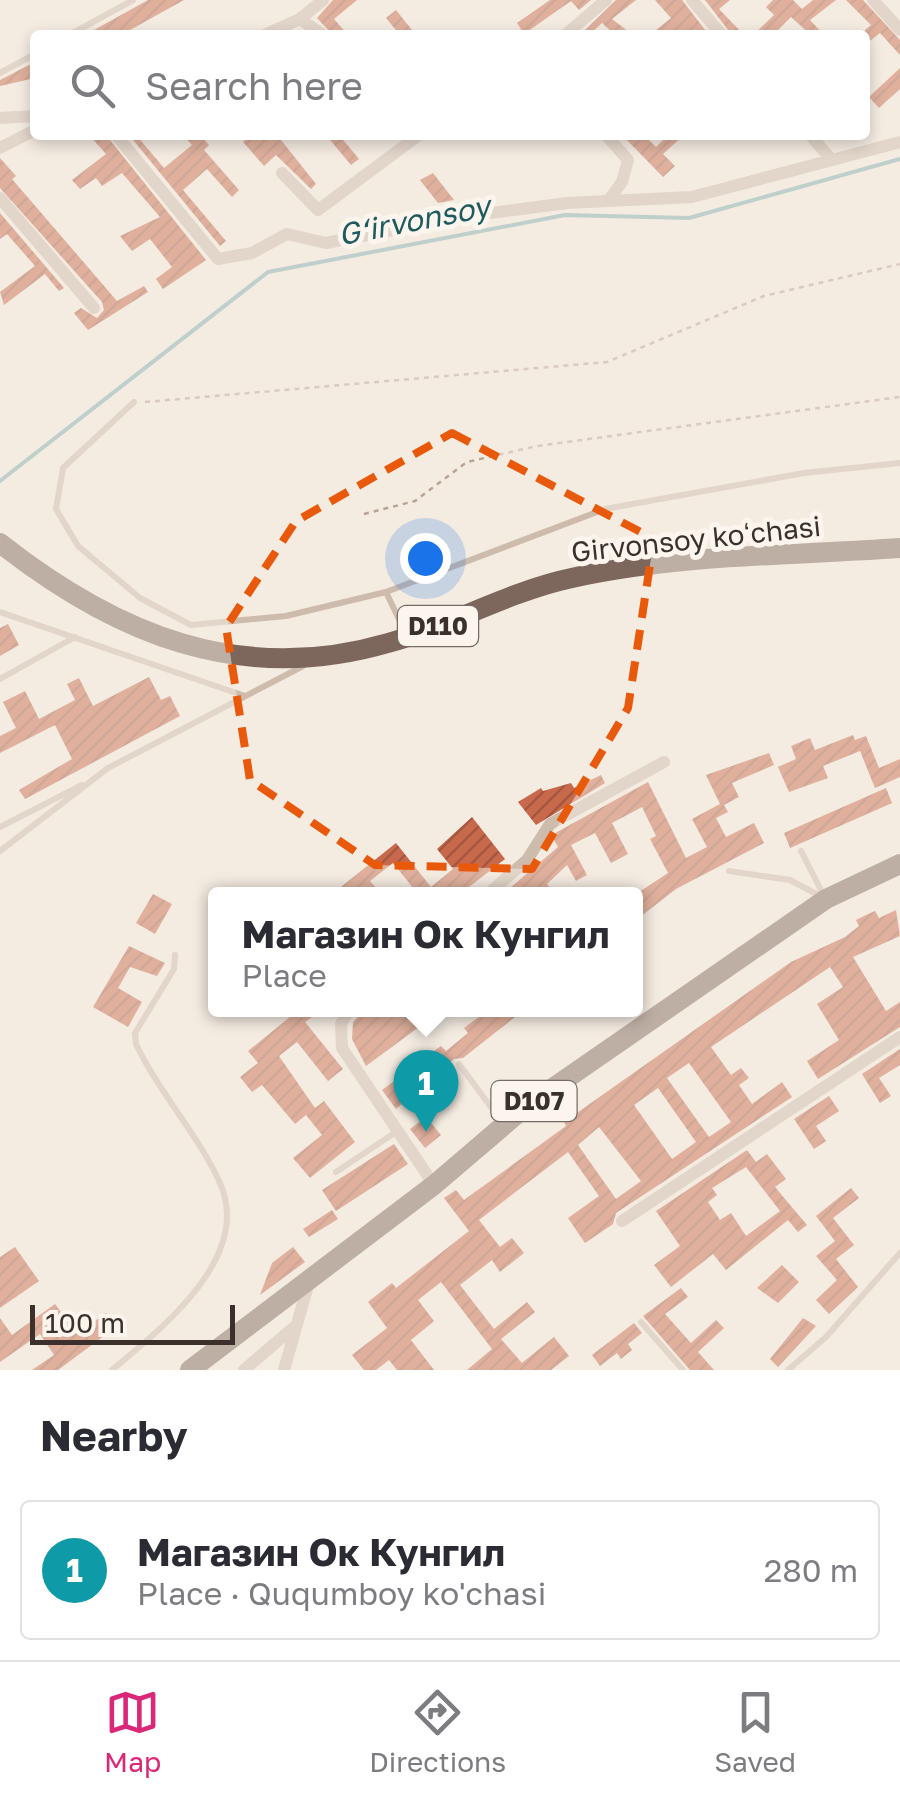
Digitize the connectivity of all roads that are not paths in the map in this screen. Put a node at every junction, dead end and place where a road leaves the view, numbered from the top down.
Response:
1 (133, 0) edge
2 (322, 0) edge
3 (606, 0) edge
4 (692, 0) edge
5 (873, 0) edge
6 (300, 20) junction
7 (78, 30) edge
8 (276, 30) edge
9 (315, 30) edge
10 (570, 30) edge
11 (718, 30) edge
12 (900, 30) edge
13 (30, 57) edge
14 (0, 73) edge
15 (30, 116) edge
16 (0, 118) edge
17 (30, 133) edge
18 (120, 140) edge
19 (408, 140) edge
20 (610, 140) edge
21 (814, 140) edge
22 (900, 142) edge
23 (0, 148) edge
24 (832, 160) junction
25 (282, 173) dead end
26 (0, 198) edge
27 (608, 202) junction
28 (94, 308) dead end
29 (134, 402) road end
30 (900, 463) edge
31 (0, 543) edge
32 (900, 548) edge
33 (386, 592) junction
34 (0, 612) edge
35 (76, 637) junction
36 (408, 637) junction
37 (328, 657) junction
38 (0, 678) edge
39 (246, 697) junction
40 (664, 762) dead end
41 (92, 780) junction
42 (0, 826) edge
43 (0, 851) edge
44 (801, 851) dead end
45 (900, 864) edge
46 (729, 871) dead end
47 (496, 887) edge
48 (826, 899) junction
49 (176, 955) dead end
50 (345, 1017) edge
51 (900, 1037) edge
52 (459, 1064) dead end
53 (506, 1127) junction
54 (397, 1131) junction
55 (336, 1172) dead end
56 (434, 1185) junction
57 (622, 1220) dead end
58 (900, 1253) edge
59 (308, 1282) junction
60 (641, 1322) dead end
61 (293, 1328) junction
62 (112, 1370) edge
63 (190, 1370) edge
64 (244, 1370) edge
65 (284, 1370) edge
66 (682, 1370) edge
67 (788, 1370) edge

1 - 7 lane
2 - 6 street
3 - 10 street
4 - 11 street
5 - 12 street
6 - 8 street
6 - 9 street
13 - 14 lane
15 - 16 street
17 - 23 street
18 - 27 street
19 - 25 street
20 - 27 street
21 - 24 street
22 - 24 street
24 - 27 street
26 - 28 street
29 - 33 lane
30 - 33 lane
31 - 37 main road, Girvonsoy koʻchasi / D110
32 - 36 main road, Girvonsoy koʻchasi / D110
33 - 36 lane
34 - 35 lane
35 - 38 lane
35 - 39 lane
36 - 37 main road, Girvonsoy koʻchasi / D110
37 - 39 lane
39 - 41 lane
40 - 47 street
41 - 42 lane
41 - 43 lane
44 - 48 lane
45 - 48 main road, D107
46 - 48 lane
48 - 53 main road, D107
49 - 62 lane
50 - 54 street
51 - 57 street
52 - 53 lane
53 - 56 main road, D107
54 - 55 lane
54 - 56 street
56 - 59 main road, D107
58 - 67 lane
59 - 61 street
59 - 63 main road, D107
60 - 66 lane
61 - 64 street
61 - 65 street

